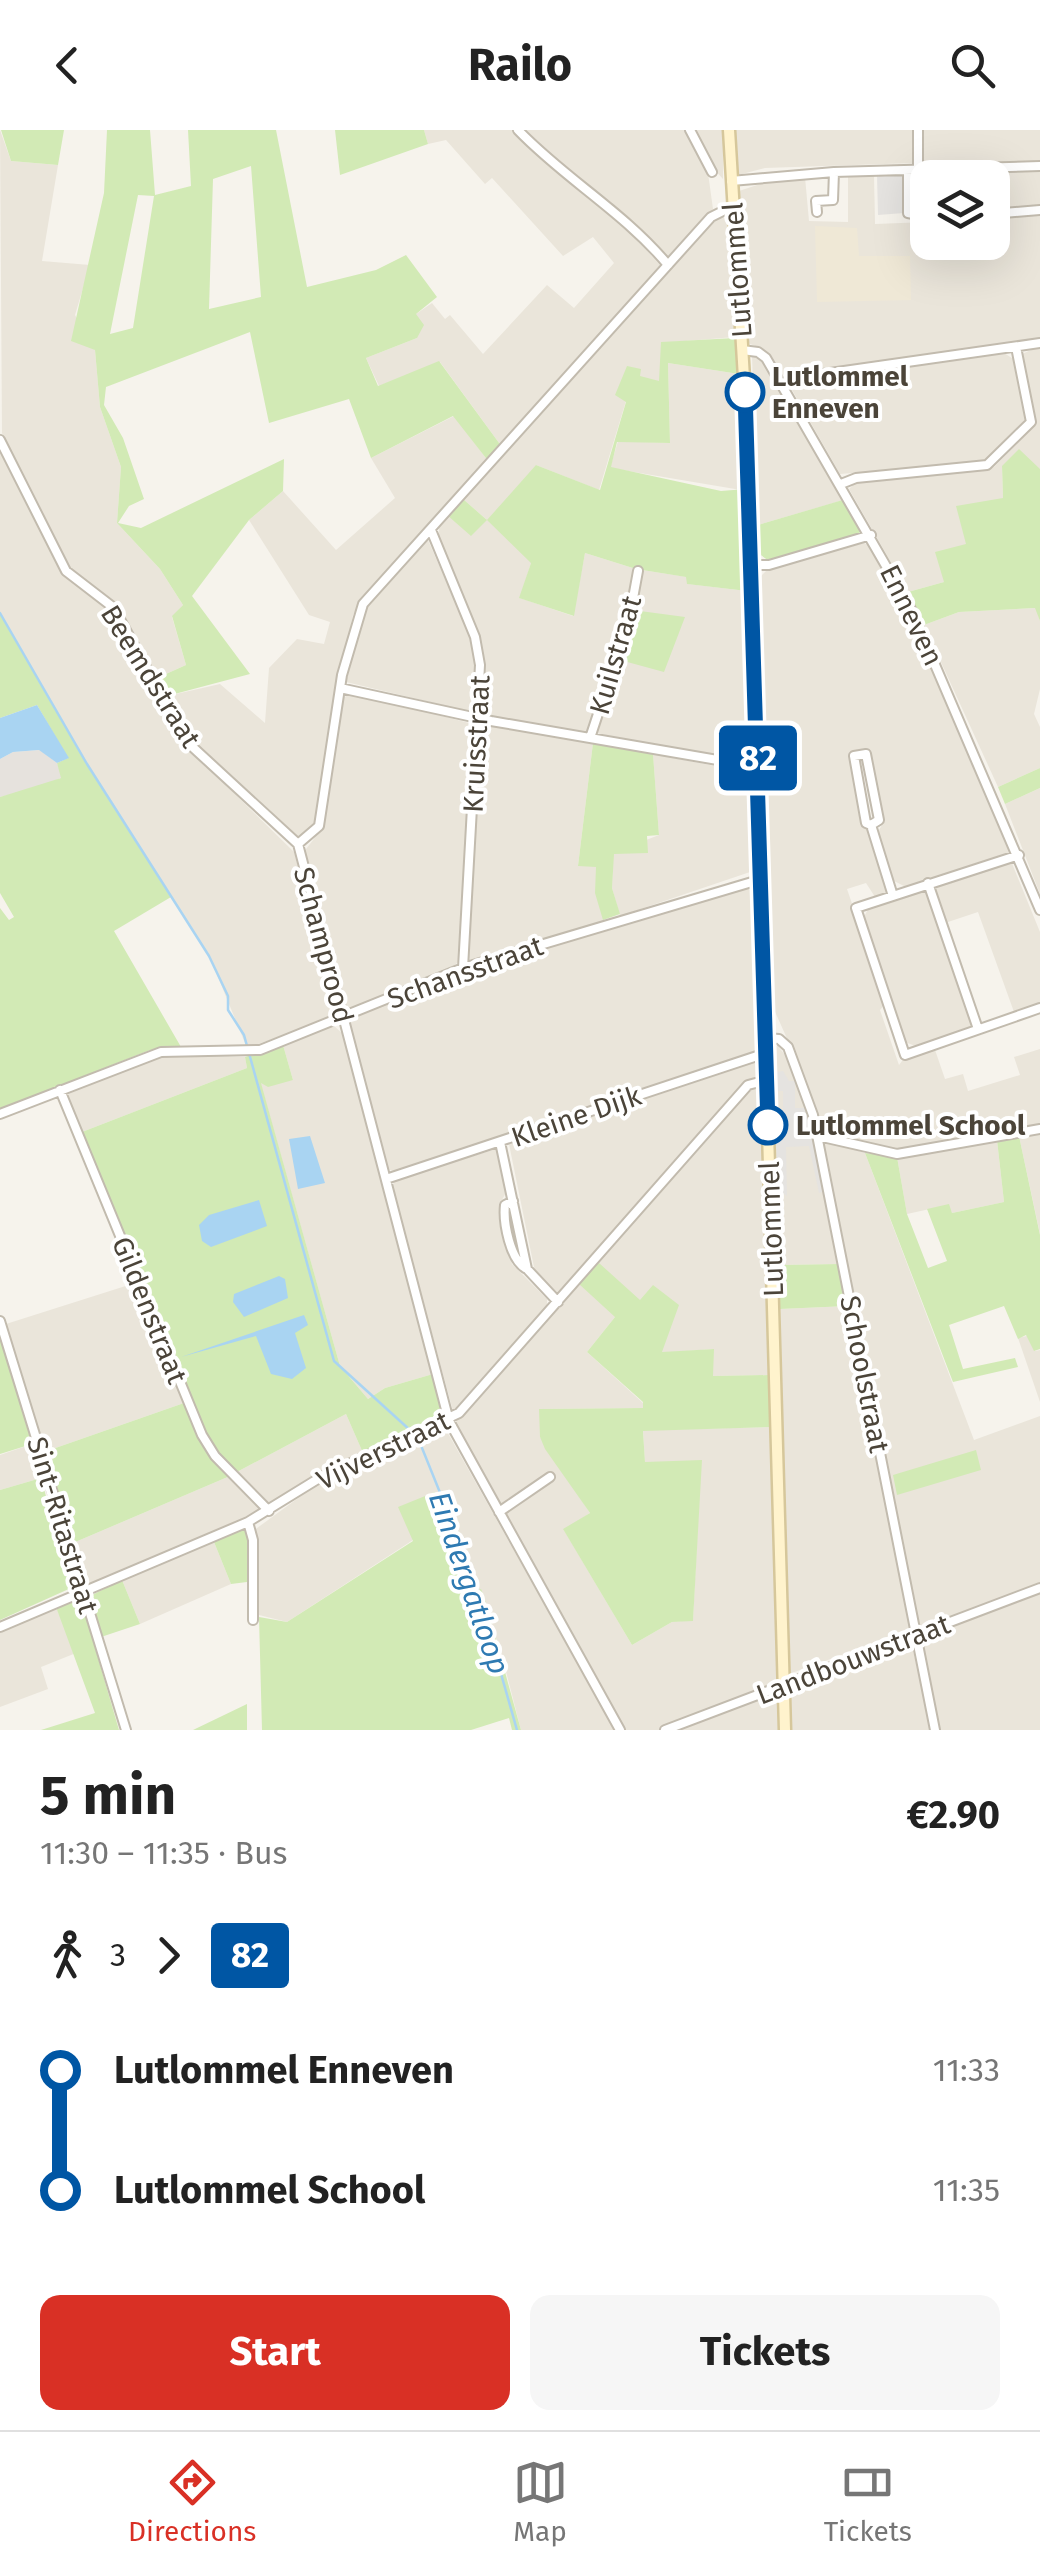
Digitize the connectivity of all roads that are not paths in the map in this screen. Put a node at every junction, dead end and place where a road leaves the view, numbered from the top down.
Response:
1 (518, 130) edge
2 (690, 130) edge
3 (729, 130) edge
4 (918, 130) edge
5 (914, 160) edge
6 (1040, 166) edge
7 (1010, 167) edge
8 (910, 171) edge
9 (712, 172) dead end
10 (834, 172) junction
11 (732, 181) junction
12 (732, 207) junction
13 (1040, 210) edge
14 (817, 212) dead end
15 (1010, 212) edge
16 (668, 265) junction
17 (1040, 342) edge
18 (1016, 347) junction
19 (742, 350) junction
20 (784, 386) junction
21 (0, 440) edge
22 (842, 484) junction
23 (431, 530) junction
24 (871, 535) junction
25 (753, 565) junction
26 (638, 572) dead end
27 (340, 688) junction
28 (480, 718) junction
29 (590, 738) junction
30 (758, 767) junction
31 (871, 824) junction
32 (298, 844) junction
33 (1019, 856) junction
34 (762, 879) junction
35 (928, 883) junction
36 (892, 896) junction
37 (1040, 910) edge
38 (463, 968) junction
39 (1040, 1008) edge
40 (343, 1018) junction
41 (978, 1030) junction
42 (766, 1038) junction
43 (766, 1053) junction
44 (767, 1080) junction
45 (60, 1090) junction
46 (0, 1114) edge
47 (1040, 1129) edge
48 (818, 1136) junction
49 (500, 1142) junction
50 (386, 1179) junction
51 (558, 1302) junction
52 (0, 1321) edge
53 (449, 1420) junction
54 (550, 1477) dead end
55 (269, 1511) junction
56 (499, 1512) junction
57 (248, 1522) junction
58 (1040, 1588) edge
59 (84, 1592) junction
60 (253, 1620) dead end
61 (0, 1627) edge
62 (916, 1634) junction
63 (784, 1684) junction
64 (126, 1730) edge
65 (620, 1730) edge
66 (665, 1730) edge
67 (786, 1730) edge
68 (934, 1730) edge

1 - 16 street
2 - 9 street
3 - 11 main road, Lutlommel
4 - 5 street
6 - 7 street
8 - 10 street
10 - 11 street
10 - 14 street
11 - 12 main road, Lutlommel
12 - 16 street, Schamprood
12 - 19 main road, Lutlommel
13 - 15 street
16 - 23 street, Schamprood
17 - 18 street
18 - 20 street
18 - 22 street
19 - 20 street, Enneven
19 - 25 main road, Lutlommel
20 - 22 street, Enneven
21 - 32 street, Beemdstraat
22 - 24 street, Enneven
23 - 27 street, Schamprood
23 - 28 street, Kruisstraat
24 - 25 street
24 - 33 street, Enneven
25 - 30 main road, Lutlommel
26 - 29 street, Kuilstraat
27 - 28 street
27 - 32 street, Schamprood
28 - 29 street
28 - 38 street, Kruisstraat
29 - 30 street
30 - 34 main road, Lutlommel
31 - 31 street
31 - 36 street
32 - 40 street, Schamprood
33 - 35 street
33 - 37 street, Enneven
34 - 38 street, Schansstraat
34 - 42 main road, Lutlommel
35 - 36 street
35 - 41 street
36 - 41 street
38 - 40 street, Schansstraat
39 - 41 street
40 - 45 street, Schansstraat
40 - 50 street, Schamprood
42 - 43 main road, Lutlommel
42 - 48 street, Schoolstraat
43 - 44 main road, Lutlommel
43 - 49 street, Kleine Dijk
44 - 51 street, Vijverstraat
44 - 63 main road, Lutlommel
45 - 46 street, Schansstraat
45 - 55 street, Gildenstraat
47 - 48 street
48 - 62 street, Schoolstraat
49 - 50 street, Kleine Dijk
49 - 51 street
50 - 53 street, Schamprood
51 - 53 street, Vijverstraat
52 - 59 street, Sint-Ritastraat
53 - 55 street, Vijverstraat
53 - 56 street, Schamprood
54 - 56 street
55 - 57 street, Vijverstraat
56 - 65 street, Schamprood
57 - 59 street, Vijverstraat
57 - 60 street
58 - 62 street, Landbouwstraat
59 - 61 street, Vijverstraat
59 - 64 street, Sint-Ritastraat
62 - 63 street, Landbouwstraat
62 - 68 street, Schoolstraat
63 - 66 street, Landbouwstraat
63 - 67 main road, Lutlommel

